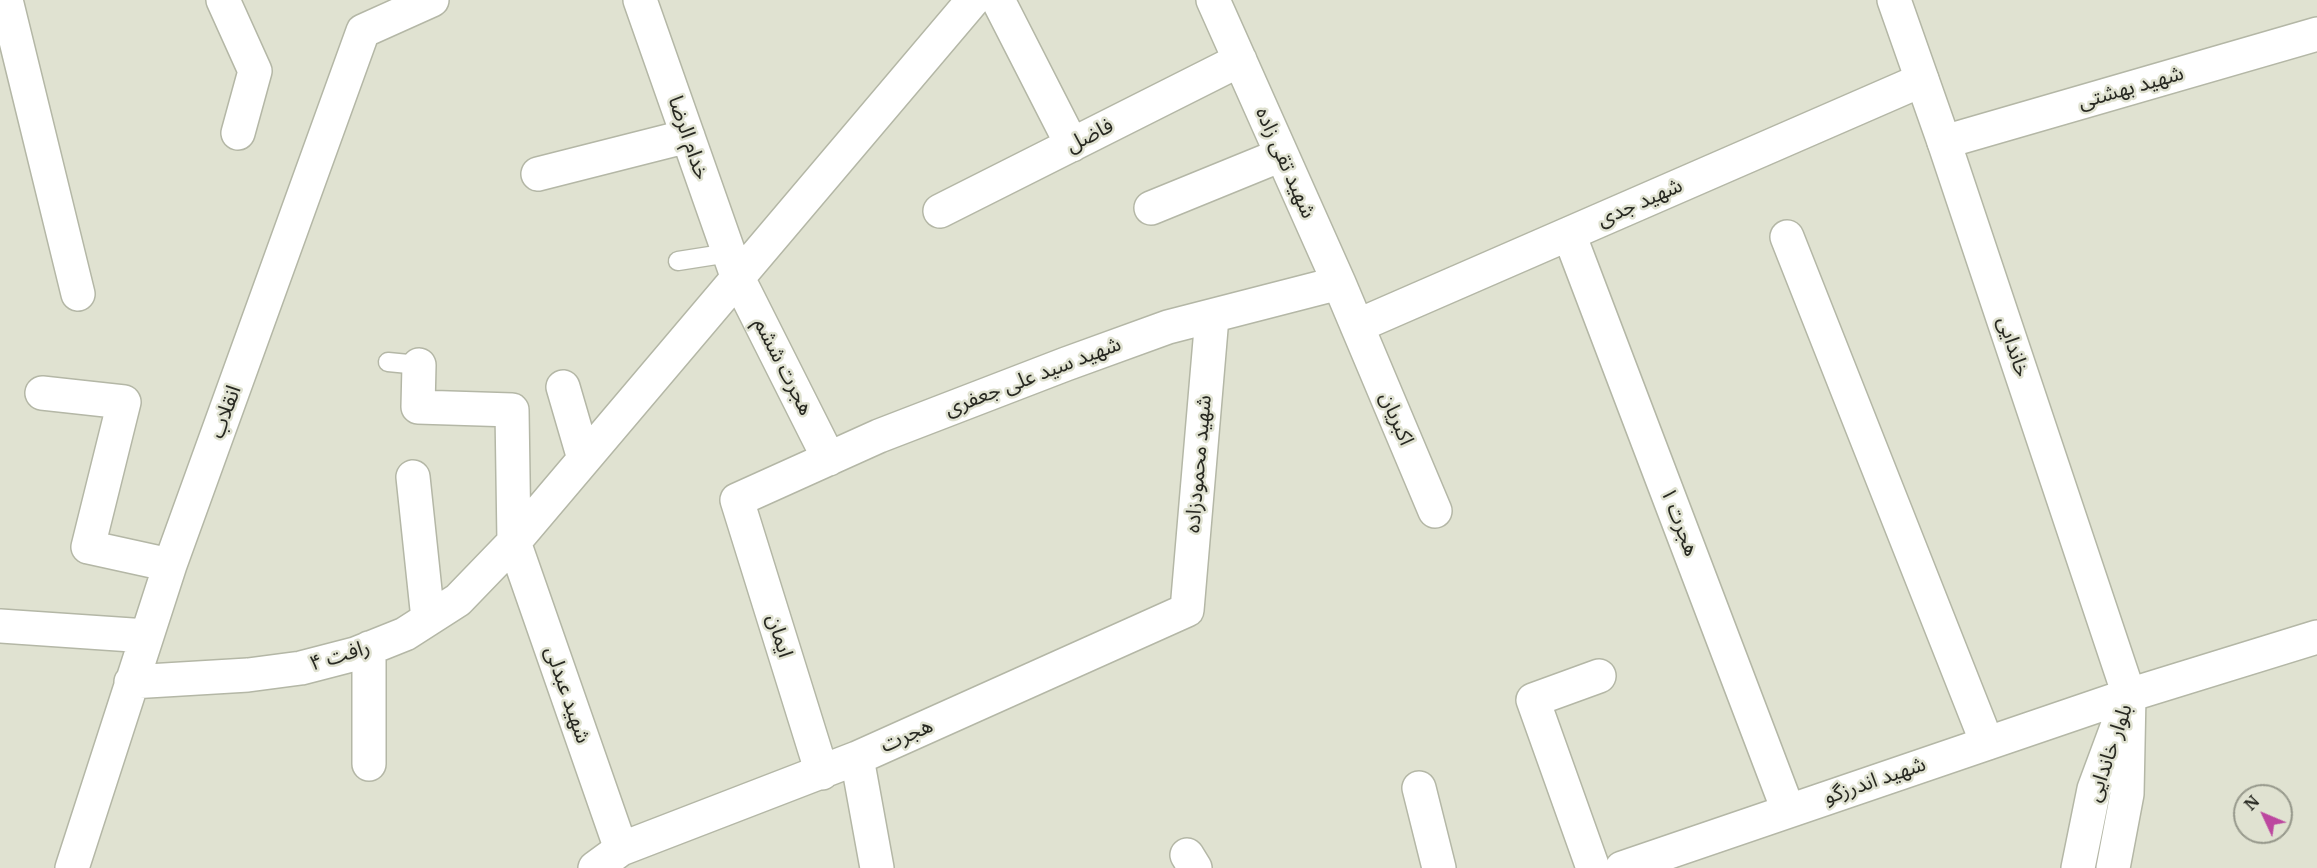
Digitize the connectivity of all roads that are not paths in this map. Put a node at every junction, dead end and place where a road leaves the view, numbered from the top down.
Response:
1 (6, 0) edge
2 (223, 0) edge
3 (432, 0) edge
4 (640, 0) edge
5 (974, 0) edge
6 (998, 0) edge
7 (1213, 0) edge
8 (1894, 0) edge
9 (2317, 34) edge
10 (1240, 60) junction
11 (1922, 80) junction
12 (238, 133) dead end
13 (688, 136) junction
14 (1944, 142) junction
15 (1072, 145) junction
16 (1281, 155) junction
17 (538, 174) dead end
18 (1150, 208) dead end
19 (940, 211) dead end
20 (1569, 234) junction
21 (1787, 237) dead end
22 (678, 261) dead end
23 (733, 264) junction
24 (1339, 283) junction
25 (78, 294) dead end
26 (1212, 317) junction
27 (1357, 326) junction
28 (404, 364) dead end
29 (563, 387) dead end
30 (42, 393) dead end
31 (584, 459) junction
32 (829, 459) junction
33 (413, 477) dead end
34 (737, 500) joint
35 (1435, 511) dead end
36 (514, 542) junction
37 (170, 566) junction
38 (1187, 610) joint
39 (428, 619) junction
40 (0, 626) edge
41 (147, 636) junction
42 (2317, 637) edge
43 (369, 648) junction
44 (1599, 676) dead end
45 (131, 682) junction
46 (2129, 695) junction
47 (1987, 743) junction
48 (857, 758) junction
49 (369, 764) dead end
50 (822, 773) junction
51 (1419, 788) dead end
52 (1788, 810) junction
53 (602, 863) edge
54 (72, 868) edge
55 (877, 868) edge
56 (1439, 868) edge
57 (1593, 868) edge
58 (1622, 868) edge
59 (2078, 868) edge
60 (2113, 868) edge

1 - 25 street
2 - 12 street
3 - 37 street, انقلاب
4 - 13 street, خدام الرضا
5 - 23 street, رافت ۴
6 - 15 street
7 - 10 street, شهید تقی زاده
8 - 11 street, خاندایی
9 - 14 street, شهید بهشتی
10 - 15 street, فاضل
10 - 16 street, شهید تقی زاده
11 - 14 street, خاندایی
11 - 20 street, شهید جدی
13 - 17 street
13 - 23 street, خدام الرضا
14 - 46 street, خاندایی
15 - 19 street, فاضل
16 - 18 street
16 - 24 street, شهید تقی زاده
20 - 27 street, شهید جدی
20 - 52 street, هجرت ۱
21 - 47 street
22 - 23 lane
23 - 31 street, رافت ۴
23 - 32 street, هجرت ششم
24 - 26 street, شهید سید علی جعفری
24 - 27 street, شهید تقی زاده
26 - 32 street, شهید سید علی جعفری
26 - 38 street, شهید محمودزاده
27 - 35 street, اکبریان
28 - 36 street, شهید عبدلی
29 - 31 street
30 - 37 street
31 - 36 street, رافت ۴
32 - 34 street, شهید سید علی جعفری
33 - 39 street
34 - 50 street, ایمان
36 - 39 street, رافت ۴
36 - 53 street, شهید عبدلی
37 - 41 street, انقلاب
38 - 48 street, هجرت
39 - 43 street, رافت ۴
40 - 41 street
41 - 45 street, انقلاب
42 - 46 street, شهید اندرزگو
43 - 45 street, رافت ۴
43 - 49 street
44 - 57 street
45 - 54 street, انقلاب
46 - 47 street, شهید اندرزگو
46 - 59 street, بلوار خاندایی
46 - 60 street, بلوار خاندایی
47 - 52 street, شهید اندرزگو
48 - 50 street, هجرت
48 - 55 street
50 - 53 street, هجرت
51 - 56 street
52 - 58 street, شهید اندرزگو

